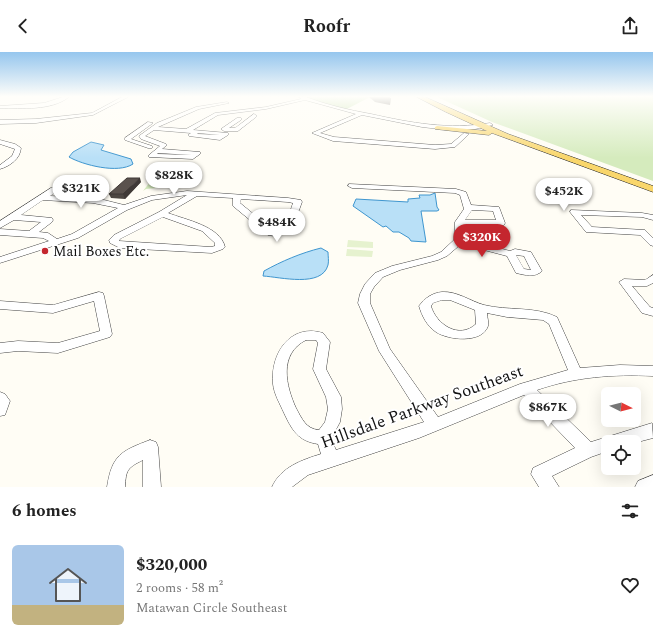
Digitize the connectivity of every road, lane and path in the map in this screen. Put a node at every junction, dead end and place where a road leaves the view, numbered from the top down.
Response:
1 (63, 117) edge
2 (166, 117) edge
3 (177, 117) edge
4 (210, 117) edge
5 (225, 117) edge
6 (353, 117) edge
7 (379, 117) edge
8 (467, 117) edge
9 (469, 117) edge
10 (239, 119) junction
11 (0, 122) edge
12 (487, 126) junction
13 (143, 127) junction
14 (154, 128) junction
15 (437, 128) junction
16 (187, 131) junction
17 (196, 132) junction
18 (466, 134) dead end
19 (508, 136) junction
20 (0, 142) edge
21 (158, 150) junction
22 (0, 167) edge
23 (352, 186) dead end
24 (653, 186) edge
25 (196, 193) junction
26 (237, 196) junction
27 (41, 198) junction
28 (94, 200) junction
29 (468, 206) junction
30 (124, 208) junction
31 (162, 214) junction
32 (12, 217) junction
33 (653, 218) edge
34 (459, 222) junction
35 (0, 225) edge
36 (0, 232) edge
37 (31, 234) junction
38 (459, 241) junction
39 (56, 242) junction
40 (653, 243) edge
41 (511, 254) dead end
42 (0, 260) edge
43 (653, 278) edge
44 (0, 306) edge
45 (481, 308) junction
46 (653, 312) edge
47 (0, 348) edge
48 (653, 371) edge
49 (576, 374) junction
50 (526, 388) junction
51 (0, 398) edge
52 (0, 410) edge
53 (435, 425) junction
54 (653, 431) edge
55 (636, 435) edge
56 (323, 437) junction
57 (601, 446) edge
58 (588, 450) junction
59 (331, 459) junction
60 (653, 483) edge
61 (116, 487) edge
62 (152, 487) edge
63 (281, 487) edge
64 (550, 487) edge
65 (644, 487) edge

1 - 11 street
2 - 13 street
3 - 14 street
4 - 16 street
5 - 10 street
6 - 18 street
7 - 15 street
8 - 12 main road
9 - 12 main road
10 - 10 street
12 - 15 street
12 - 19 main road
12 - 24 main road
13 - 14 street
13 - 21 street
14 - 16 street
14 - 21 street
15 - 19 main road
16 - 17 street
17 - 17 street
19 - 24 main road
20 - 22 street
21 - 21 street
23 - 29 street
25 - 26 street
25 - 30 street
25 - 31 street
26 - 26 street
27 - 28 street
27 - 28 street
27 - 32 street
28 - 30 street
29 - 34 street
29 - 34 street
30 - 39 street
31 - 31 street
32 - 35 street
32 - 37 street
33 - 40 street
34 - 38 street
36 - 37 street
37 - 39 street
38 - 41 street
38 - 53 street
39 - 42 street
43 - 46 street
44 - 47 street
45 - 45 street
45 - 49 street
48 - 49 street, Hillsdale Parkway Southeast
49 - 50 street, Hillsdale Parkway Southeast
50 - 53 street, Hillsdale Parkway Southeast
50 - 58 street
51 - 52 street
53 - 59 street, Hillsdale Parkway Southeast
54 - 55 street
56 - 56 street
56 - 59 street
57 - 58 street
58 - 64 street
59 - 63 street, Hillsdale Parkway Southeast
60 - 65 street
61 - 62 street

